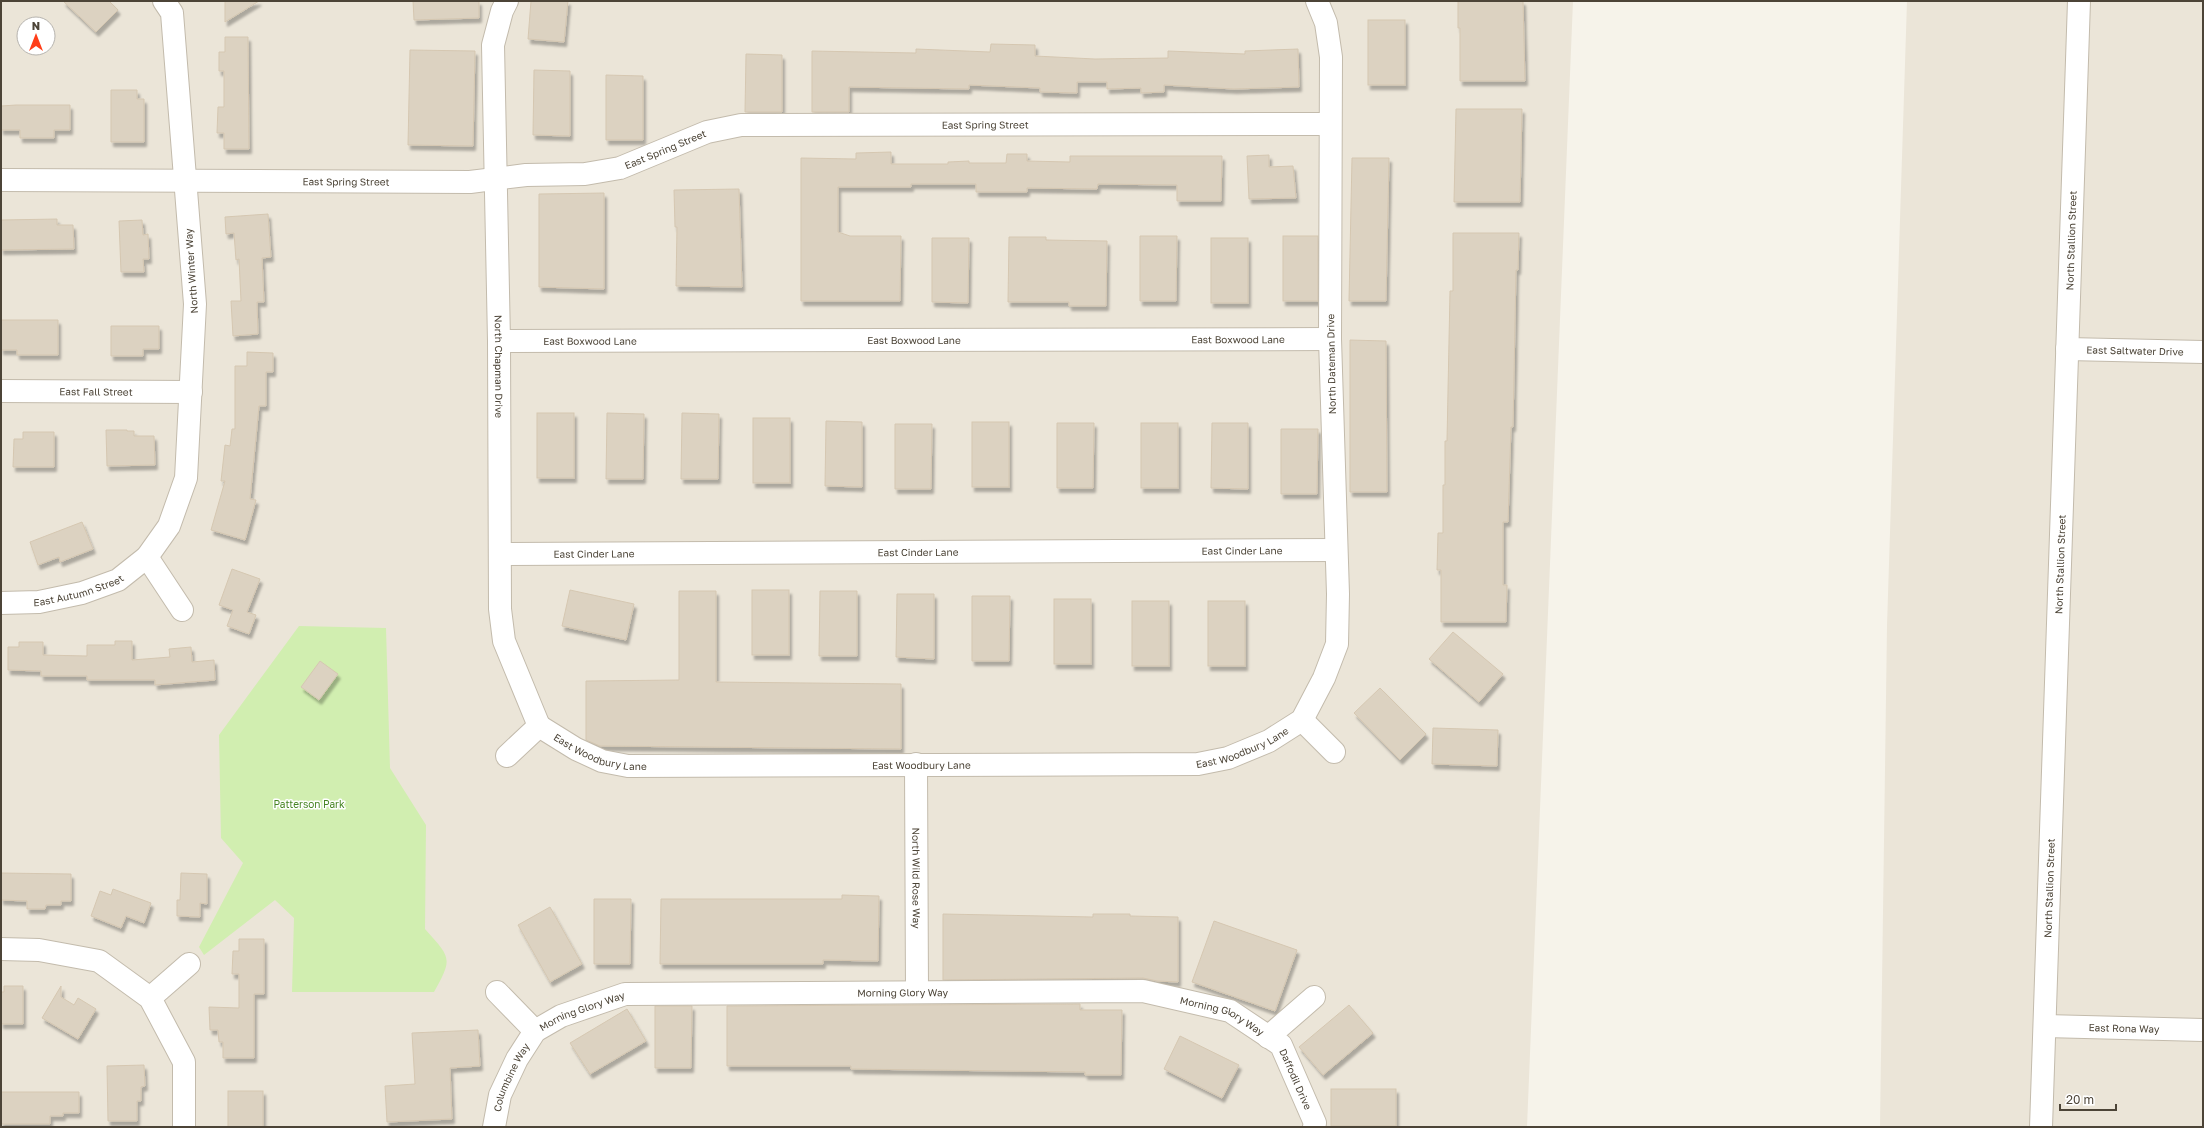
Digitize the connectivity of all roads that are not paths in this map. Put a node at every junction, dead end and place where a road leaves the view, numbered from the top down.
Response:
1 (164, 1) edge
2 (507, 1) edge
3 (1317, 1) edge
4 (2079, 1) edge
5 (1330, 124) junction
6 (494, 177) junction
7 (1, 180) edge
8 (184, 182) junction
9 (1330, 339) junction
10 (498, 341) junction
11 (2067, 349) junction
12 (2203, 352) edge
13 (1, 391) edge
14 (191, 392) junction
15 (1336, 550) junction
16 (500, 554) junction
17 (147, 557) junction
18 (1, 602) edge
19 (182, 610) dead end
20 (1302, 720) junction
21 (539, 726) junction
22 (1334, 752) dead end
23 (507, 756) dead end
24 (916, 764) junction
25 (1, 949) edge
26 (189, 964) dead end
27 (497, 992) dead end
28 (917, 992) junction
29 (1314, 997) dead end
30 (150, 998) junction
31 (2045, 1026) junction
32 (2203, 1030) edge
33 (535, 1031) junction
34 (1268, 1037) junction
35 (184, 1127) edge
36 (494, 1127) edge
37 (1314, 1127) edge
38 (2042, 1127) edge

1 - 8 street, North Winter Way
2 - 6 street, North Chapman Drive
3 - 5 street, North Dateman Drive
4 - 11 street, North Stallion Street
5 - 6 street, East Spring Street
5 - 9 street, North Dateman Drive
6 - 8 street, East Spring Street
6 - 10 street, North Chapman Drive
7 - 8 street, East Spring Street
8 - 14 street, North Winter Way
9 - 10 street, East Boxwood Lane
9 - 15 street, North Dateman Drive
10 - 16 street, North Chapman Drive
11 - 12 street, East Saltwater Drive
11 - 31 street, North Stallion Street
13 - 14 street, East Fall Street
14 - 17 street, North Winter Way
15 - 16 street, East Cinder Lane
15 - 20 street, North Dateman Drive
16 - 21 street, North Chapman Drive
17 - 18 street, East Autumn Street
17 - 19 street
20 - 22 street
20 - 24 street, East Woodbury Lane
21 - 23 street
21 - 24 street, East Woodbury Lane
24 - 28 street, North Wild Rose Way
25 - 30 street
26 - 30 street
27 - 33 street
28 - 33 street, Morning Glory Way
28 - 34 street, Morning Glory Way
29 - 34 street
30 - 35 street
31 - 32 street, East Rona Way
31 - 38 street, North Stallion Street
33 - 36 street, Columbine Way
34 - 37 street, Daffodil Drive

